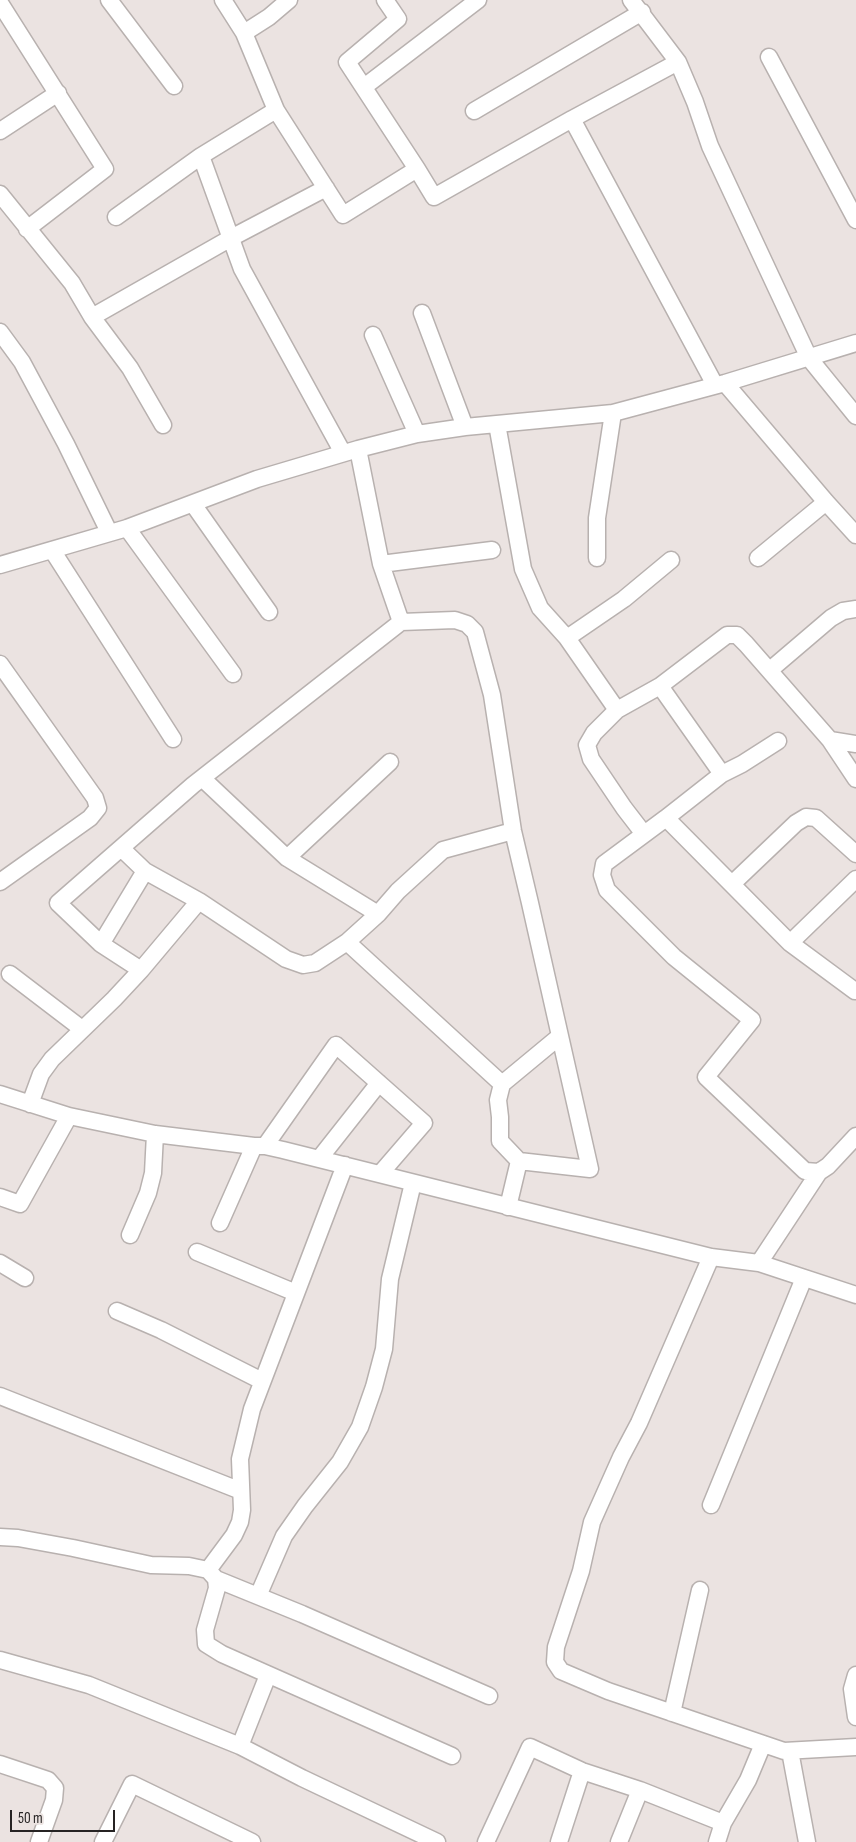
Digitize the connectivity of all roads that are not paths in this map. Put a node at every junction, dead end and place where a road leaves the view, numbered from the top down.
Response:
1 (109, 0) edge
2 (223, 0) edge
3 (289, 0) edge
4 (385, 0) edge
5 (472, 2) edge
6 (0, 3) edge
7 (636, 6) edge
8 (244, 34) junction
9 (769, 57) dead end
10 (678, 62) junction
11 (174, 86) dead end
12 (364, 87) junction
13 (58, 93) junction
14 (276, 110) junction
15 (474, 111) dead end
16 (572, 119) junction
17 (0, 131) edge
18 (200, 156) junction
19 (417, 169) junction
20 (326, 188) junction
21 (0, 194) edge
22 (116, 217) dead end
23 (856, 220) edge
24 (27, 229) junction
25 (230, 238) junction
26 (422, 313) dead end
27 (92, 317) junction
28 (0, 332) edge
29 (373, 335) dead end
30 (856, 343) edge
31 (809, 358) junction
32 (720, 384) junction
33 (613, 413) junction
34 (856, 416) edge
35 (497, 424) junction
36 (163, 425) dead end
37 (466, 427) junction
38 (417, 434) junction
39 (350, 451) junction
40 (826, 502) junction
41 (193, 504) junction
42 (127, 528) junction
43 (110, 532) junction
44 (856, 535) edge
45 (52, 550) junction
46 (492, 550) dead end
47 (0, 552) edge
48 (32, 556) junction
49 (597, 558) dead end
50 (758, 558) dead end
51 (671, 560) dead end
52 (381, 564) junction
53 (0, 565) edge
54 (856, 609) edge
55 (269, 612) dead end
56 (401, 622) junction
57 (567, 638) junction
58 (0, 664) edge
59 (770, 670) junction
60 (233, 674) dead end
61 (660, 686) junction
62 (617, 710) junction
63 (173, 739) dead end
64 (830, 740) junction
65 (778, 741) dead end
66 (856, 744) edge
67 (390, 762) dead end
68 (722, 774) junction
69 (202, 778) junction
70 (856, 779) edge
71 (666, 818) junction
72 (513, 831) junction
73 (644, 834) junction
74 (121, 848) junction
75 (856, 854) edge
76 (287, 858) junction
77 (145, 871) junction
78 (856, 879) edge
79 (0, 882) edge
80 (732, 884) junction
81 (199, 901) junction
82 (378, 914) junction
83 (347, 942) junction
84 (790, 943) junction
85 (102, 944) junction
86 (141, 970) junction
87 (10, 974) dead end
88 (854, 991) dead end
89 (82, 1029) junction
90 (560, 1036) junction
91 (379, 1084) junction
92 (502, 1084) junction
93 (0, 1094) edge
94 (30, 1104) junction
95 (69, 1116) junction
96 (155, 1134) junction
97 (856, 1136) edge
98 (259, 1146) junction
99 (319, 1159) junction
100 (519, 1161) junction
101 (345, 1165) junction
102 (819, 1172) junction
103 (380, 1174) junction
104 (413, 1183) junction
105 (0, 1197) edge
106 (508, 1207) junction
107 (220, 1223) dead end
108 (130, 1235) dead end
109 (197, 1252) dead end
110 (711, 1257) junction
111 (0, 1263) edge
112 (759, 1263) junction
113 (25, 1278) dead end
114 (804, 1278) junction
115 (296, 1293) junction
116 (856, 1295) edge
117 (117, 1311) dead end
118 (262, 1381) junction
119 (0, 1396) edge
120 (241, 1491) junction
121 (711, 1505) dead end
122 (0, 1537) edge
123 (212, 1575) junction
124 (700, 1590) dead end
125 (258, 1596) junction
126 (0, 1660) edge
127 (268, 1675) junction
128 (856, 1676) edge
129 (489, 1696) dead end
130 (672, 1713) junction
131 (856, 1717) edge
132 (763, 1744) junction
133 (240, 1746) junction
134 (856, 1747) edge
135 (790, 1751) junction
136 (452, 1756) dead end
137 (0, 1764) edge
138 (582, 1771) junction
139 (640, 1790) junction
140 (723, 1823) junction
141 (38, 1842) edge
142 (103, 1842) edge
143 (252, 1842) edge
144 (438, 1842) edge
145 (486, 1842) edge
146 (559, 1842) edge
147 (618, 1842) edge
148 (717, 1842) edge
149 (807, 1842) edge

1 - 11 street
2 - 8 street
3 - 8 street
4 - 12 street
5 - 12 street
6 - 13 street
7 - 10 street
7 - 15 street
8 - 14 street
9 - 23 street
10 - 16 street
10 - 31 street
12 - 19 street
13 - 17 street
13 - 24 street
14 - 18 street
14 - 20 street
16 - 19 street
16 - 32 street
18 - 22 street
18 - 25 street
19 - 20 street
20 - 25 street
21 - 24 street
24 - 27 street
25 - 27 street
25 - 39 street
26 - 37 street
27 - 36 street
28 - 43 street
29 - 38 street
30 - 31 street
31 - 32 street
31 - 34 street
32 - 33 street
32 - 40 street
33 - 35 street
33 - 49 street
35 - 37 street
35 - 57 street
37 - 38 street
38 - 39 street
39 - 41 street
39 - 52 street
40 - 44 street
40 - 50 street
41 - 42 street
41 - 55 street
42 - 43 street
42 - 60 street
43 - 45 street
45 - 48 street
45 - 63 street
46 - 52 street
47 - 48 street
48 - 53 street
51 - 57 street
52 - 56 street
54 - 59 street
56 - 69 street
56 - 72 street
57 - 62 street
58 - 79 street
59 - 61 street
59 - 64 street
61 - 62 street
61 - 68 street
62 - 73 street
64 - 66 street
64 - 70 street
65 - 68 street
67 - 76 street
68 - 71 street
69 - 74 street
69 - 76 street
71 - 73 street
71 - 80 street
72 - 82 street
72 - 90 street
73 - 102 street
74 - 77 street
74 - 85 street
75 - 80 street
76 - 82 street
77 - 81 street
77 - 85 street
78 - 84 street
80 - 84 street
81 - 83 street
81 - 86 street
82 - 83 street
83 - 92 street
84 - 88 street
85 - 86 street
86 - 89 street
87 - 89 street
89 - 94 street
90 - 92 street
90 - 100 street
91 - 98 street
91 - 99 street
91 - 103 street
92 - 100 street
93 - 94 street
94 - 95 street
95 - 96 street
95 - 105 street
96 - 98 street
96 - 108 street
97 - 102 street
98 - 99 street
98 - 107 street
99 - 101 street
100 - 106 street
101 - 103 street
101 - 115 street
102 - 112 street
103 - 104 street
104 - 106 street
104 - 125 street
106 - 110 street
109 - 115 street
110 - 112 street
110 - 130 street
111 - 113 street
112 - 114 street
114 - 116 street
114 - 121 street
115 - 118 street
117 - 118 street
118 - 120 street
119 - 120 street
120 - 123 street
122 - 123 street
123 - 125 street
123 - 127 street
124 - 130 street
125 - 129 street
126 - 133 street
127 - 133 street
127 - 136 street
128 - 131 street
130 - 132 street
132 - 135 street
132 - 140 street
133 - 144 street
134 - 135 street
135 - 149 street
137 - 141 street
138 - 139 street
138 - 145 street
138 - 146 street
139 - 140 street
139 - 147 street
140 - 148 street
142 - 143 street

